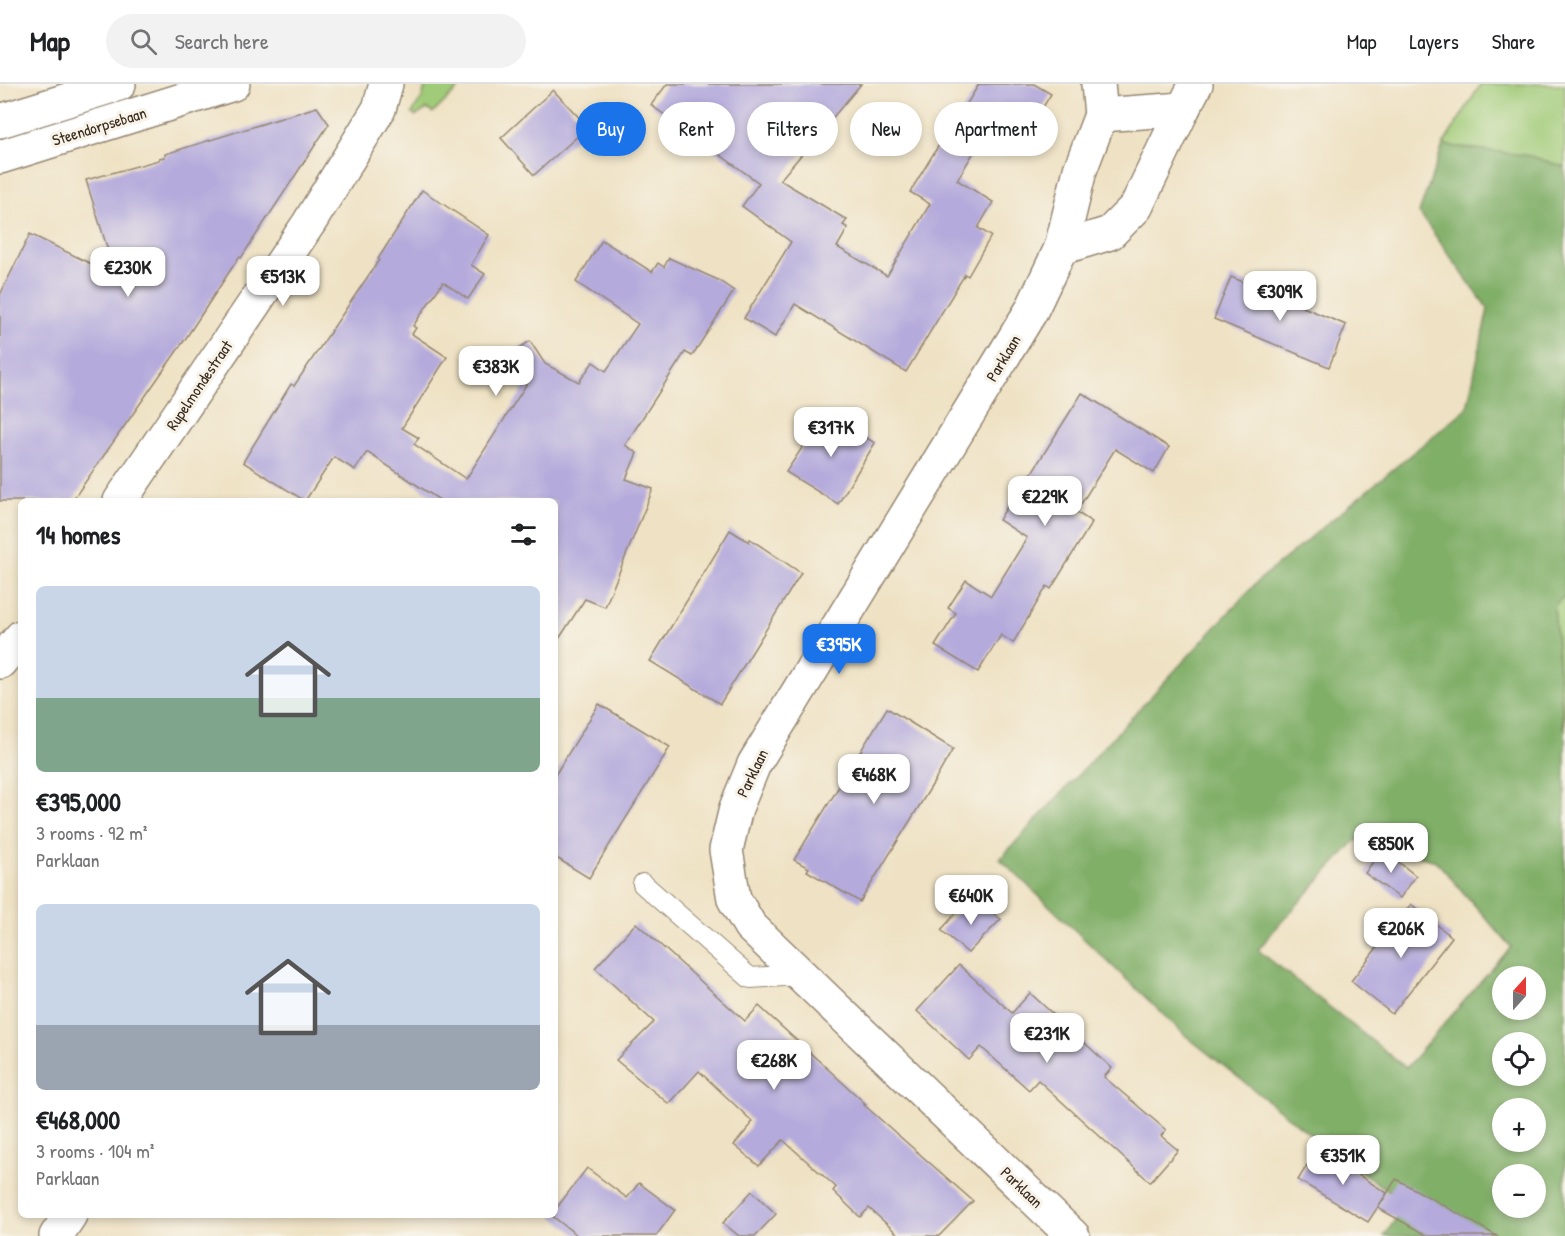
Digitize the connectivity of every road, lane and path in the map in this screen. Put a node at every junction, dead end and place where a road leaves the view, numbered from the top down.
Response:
1 (119, 84) edge
2 (233, 84) edge
3 (386, 84) edge
4 (1190, 96) edge
5 (1099, 99) edge
6 (0, 121) edge
7 (0, 157) edge
8 (1061, 248) junction
9 (122, 498) edge
10 (18, 641) edge
11 (0, 662) edge
12 (643, 884) dead end
13 (801, 975) junction
14 (68, 1218) edge
15 (56, 1236) edge
16 (1073, 1236) edge

1 - 6 street
2 - 7 street, Steendorpsebaan
3 - 9 street, Rupelmondestraat
4 - 5 street, Parklaan
4 - 8 street, Parklaan
5 - 8 street, Parklaan
8 - 13 street, Parklaan
10 - 11 street
12 - 13 lane
13 - 16 street, Parklaan
14 - 15 street

